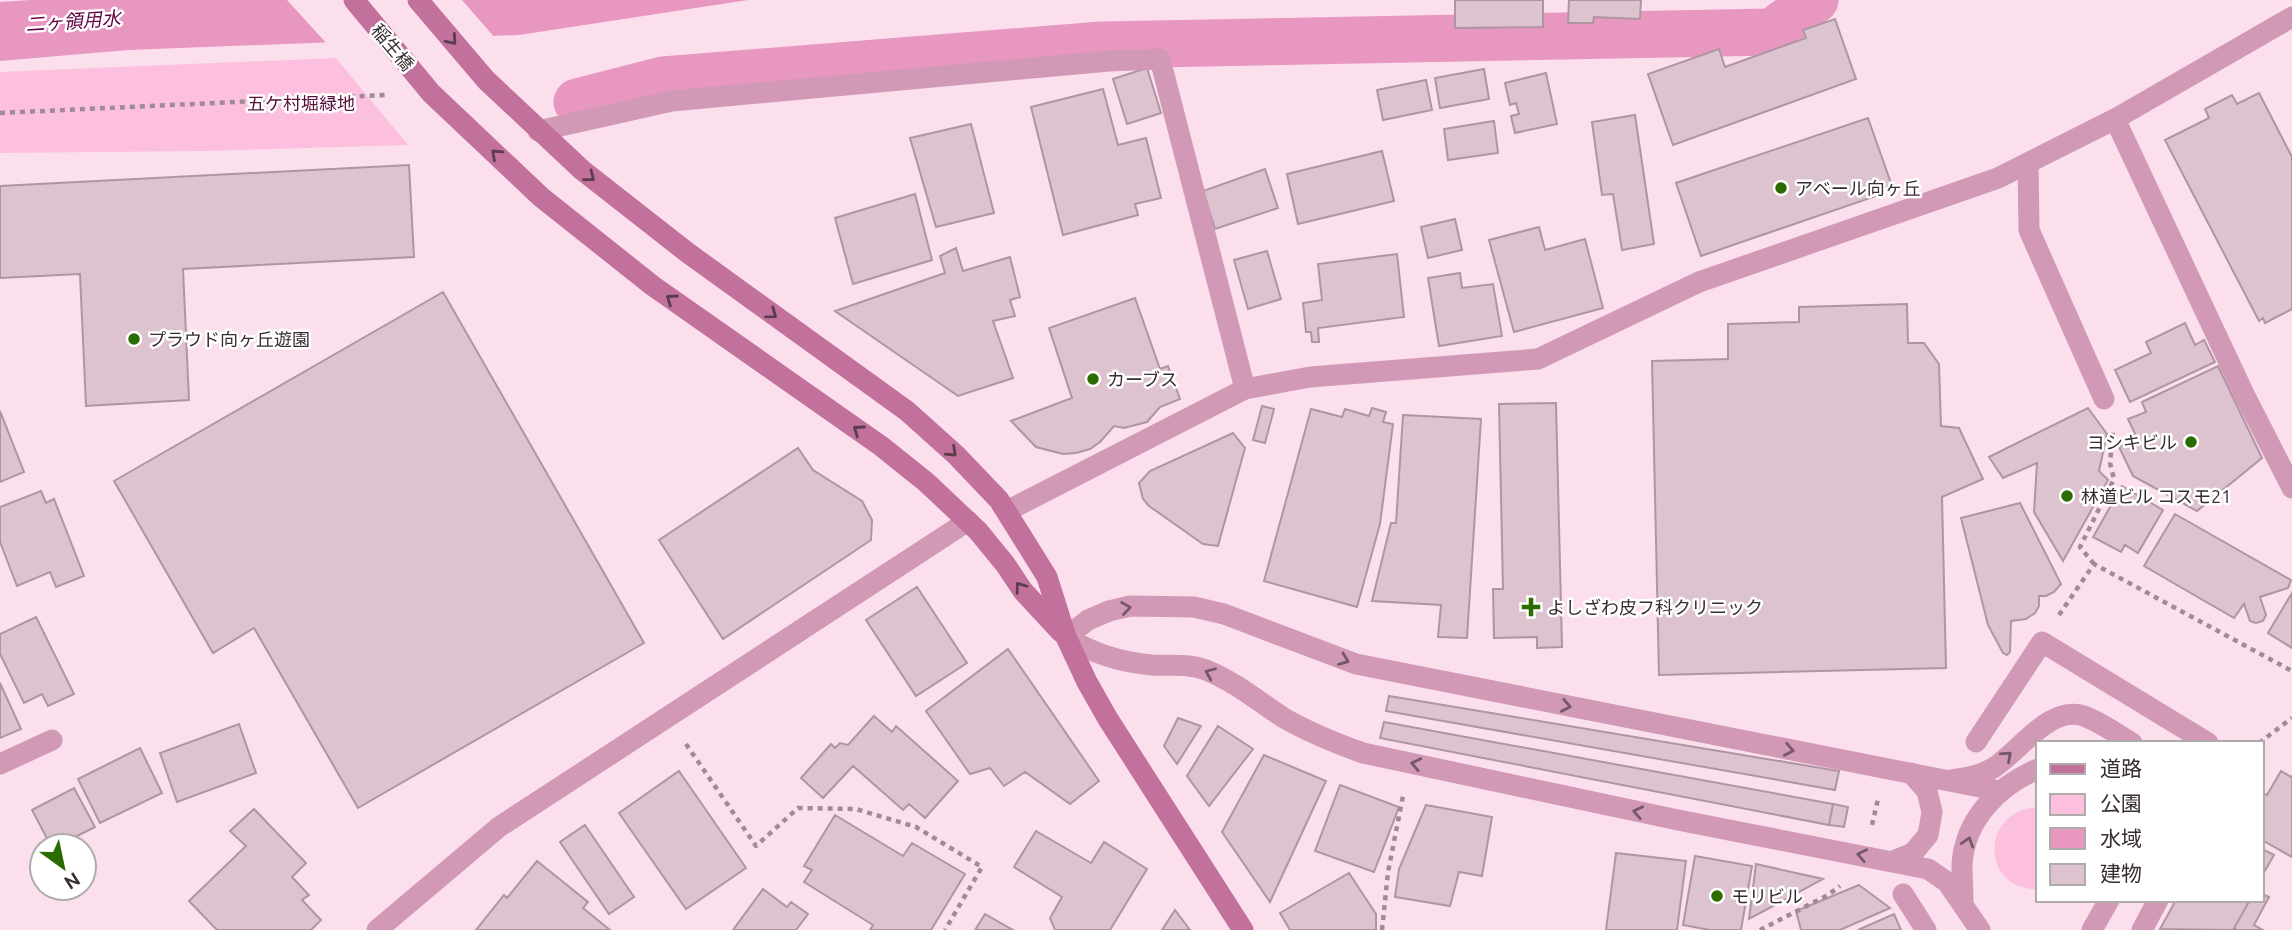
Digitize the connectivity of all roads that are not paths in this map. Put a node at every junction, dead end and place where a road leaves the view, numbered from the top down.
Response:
1 (354, 0) edge
2 (418, 0) edge
3 (2292, 17) edge
4 (2115, 119) junction
5 (538, 131) junction
6 (2028, 163) junction
7 (1245, 389) junction
8 (2104, 399) road end
9 (2292, 488) edge
10 (1007, 511) junction
11 (968, 521) junction
12 (1066, 638) junction
13 (52, 740) dead end
14 (2128, 741) edge
15 (2205, 741) edge
16 (1976, 742) dead end
17 (0, 764) edge
18 (2036, 770) edge
19 (1911, 773) junction
20 (1946, 780) junction
21 (2000, 791) junction
22 (1893, 861) junction
23 (1903, 894) dead end
24 (2108, 902) edge
25 (2157, 902) edge
26 (1963, 903) junction
27 (377, 930) edge
28 (1243, 930) edge
29 (1926, 930) edge
30 (1980, 930) edge
31 (2092, 930) edge
32 (2142, 930) edge

11 -> 1 street, 稲生橋
2 -> 5 street
3 - 4 street
4 - 6 street
4 - 9 street
5 - 7 street
5 -> 10 street
6 - 7 street
6 - 8 street
7 - 10 street
10 - 12 street
12 -> 11 street, 稲生橋
11 - 27 street
12 -> 19 street
22 -> 12 street
12 - 28 street
13 - 17 street
20 -> 14 street
15 - 16 street
18 - 21 street
19 - 20 street
19 - 22 street
20 - 21 street
26 -> 21 street
22 - 26 street
23 - 29 street
24 - 31 street
25 - 32 street
26 - 30 street

